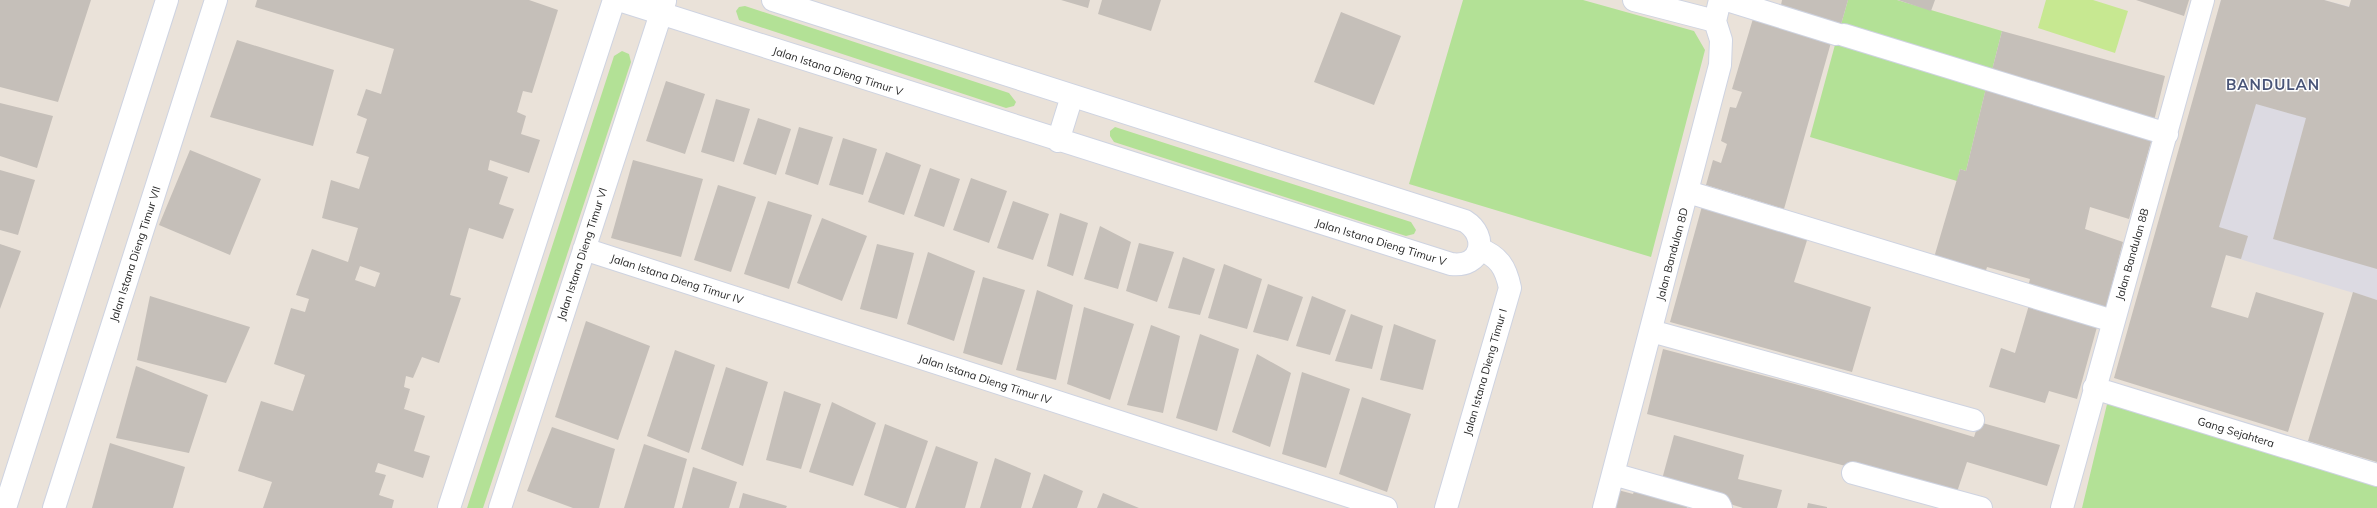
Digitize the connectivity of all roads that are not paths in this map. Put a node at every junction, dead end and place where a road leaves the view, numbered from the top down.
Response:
1 (167, 0) edge
2 (216, 0) edge
3 (614, 0) edge
4 (619, 0) edge
5 (774, 0) edge
6 (1634, 0) edge
7 (1720, 0) edge
8 (1727, 0) edge
9 (2203, 0) edge
10 (663, 7) edge
11 (1714, 21) junction
12 (1072, 96) junction
13 (2166, 134) junction
14 (1058, 141) junction
15 (1688, 192) junction
16 (1479, 249) junction
17 (584, 250) junction
18 (2113, 322) junction
19 (1651, 331) junction
20 (2094, 388) junction
21 (1973, 420) dead end
22 (1854, 473) dead end
23 (1614, 474) junction
24 (2377, 475) edge
25 (5, 508) edge
26 (54, 508) edge
27 (449, 508) edge
28 (500, 508) edge
29 (1386, 508) edge
30 (1446, 508) edge
31 (1604, 508) edge
32 (1721, 508) edge
33 (1981, 508) edge
34 (2062, 508) edge

1 - 25 street
2 - 26 street, Jalan Istana Dieng Timur VII
3 - 27 street
4 - 10 street, Jalan Istana Dieng Timur V
5 - 12 street
6 - 11 street
7 - 11 street
8 - 13 street
9 - 13 street, Jalan Bandulan 8B
10 - 14 street, Jalan Istana Dieng Timur V
10 - 17 street, Jalan Istana Dieng Timur VI
11 - 15 street, Jalan Bandulan 8D
12 - 14 street
12 - 16 street
13 - 18 street, Jalan Bandulan 8B
14 - 16 street, Jalan Istana Dieng Timur V
15 - 18 street
15 - 19 street, Jalan Bandulan 8D
16 - 30 street, Jalan Istana Dieng Timur I
17 - 28 street, Jalan Istana Dieng Timur VI
17 - 29 street, Jalan Istana Dieng Timur IV
18 - 20 street, Jalan Bandulan 8B
19 - 21 street
19 - 23 street, Jalan Bandulan 8D
20 - 24 street, Gang Sejahtera
20 - 34 street, Jalan Bandulan 8B
22 - 33 street
23 - 31 street, Jalan Bandulan 8D
23 - 32 street

